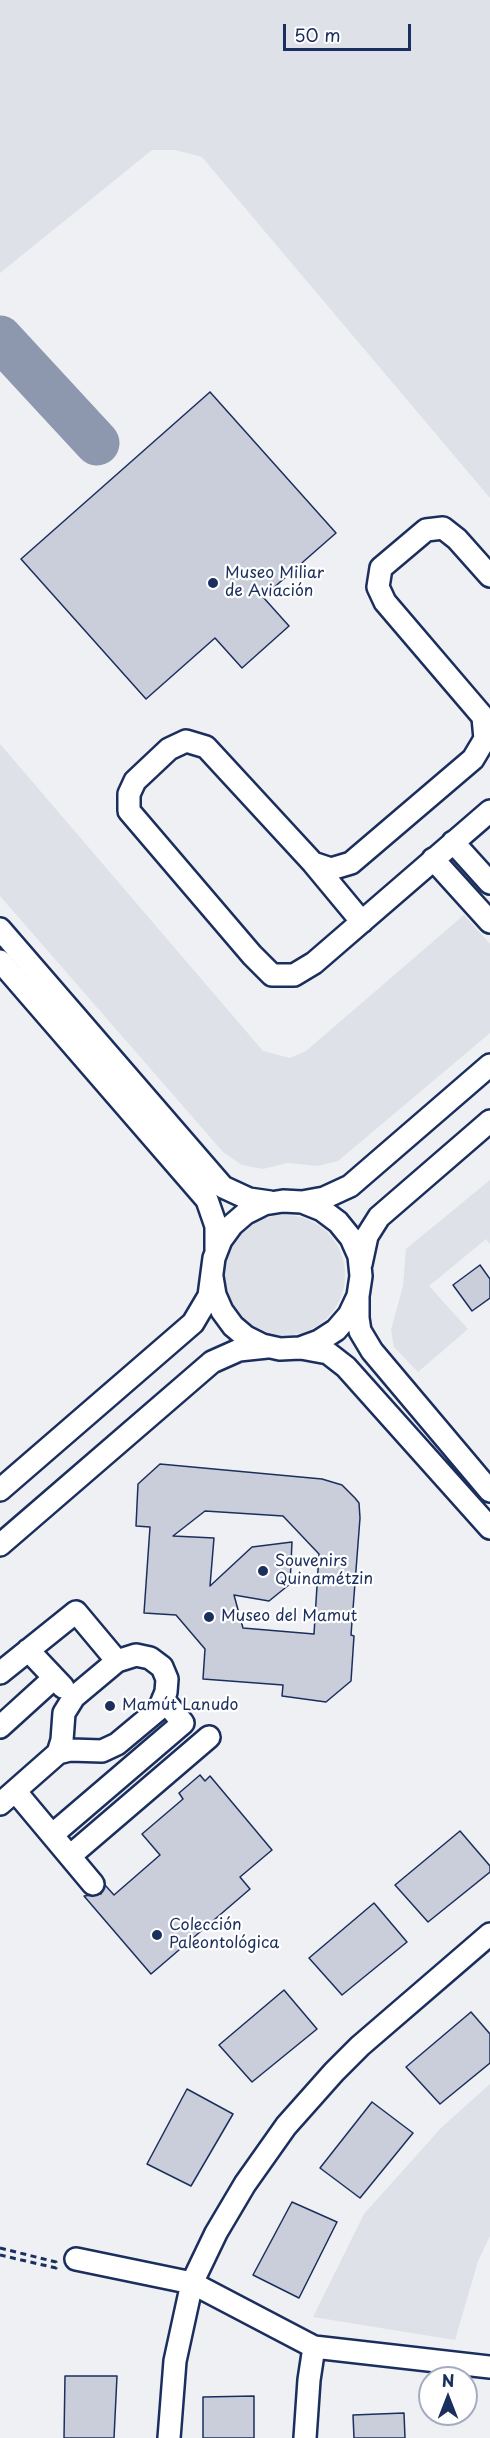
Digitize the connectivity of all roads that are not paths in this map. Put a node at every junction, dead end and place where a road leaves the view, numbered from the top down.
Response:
1 (490, 576) edge
2 (487, 721) edge
3 (490, 811) edge
4 (453, 842) junction
5 (433, 859) junction
6 (313, 863) junction
7 (490, 883) edge
8 (362, 922) junction
9 (490, 922) edge
10 (0, 930) edge
11 (0, 961) edge
12 (490, 1065) edge
13 (490, 1121) edge
14 (293, 1202) junction
15 (213, 1268) junction
16 (359, 1286) junction
17 (290, 1348) junction
18 (0, 1490) edge
19 (490, 1491) edge
20 (490, 1528) edge
21 (0, 1545) edge
22 (28, 1650) junction
23 (117, 1661) junction
24 (0, 1672) edge
25 (54, 1678) junction
26 (74, 1697) junction
27 (163, 1699) junction
28 (0, 1728) edge
29 (209, 1737) dead end
30 (93, 1752) junction
31 (58, 1753) junction
32 (118, 1779) junction
33 (8, 1798) edge
34 (52, 1835) junction
35 (70, 1856) junction
36 (93, 1884) dead end
37 (490, 1935) edge
38 (76, 2259) dead end
39 (192, 2283) junction
40 (314, 2347) junction
41 (490, 2367) edge
42 (169, 2438) edge
43 (305, 2438) edge

1 - 2 street
2 - 6 street
3 - 4 street
4 - 5 street
4 - 7 street
5 - 8 street
5 - 9 street
6 - 8 street
6 - 8 street
10 - 14 street
11 - 15 street
12 - 14 street
13 - 16 street
14 - 15 street
14 - 16 street
15 - 17 street
15 - 18 street
16 - 17 street
16 - 19 street
17 - 20 street
17 - 21 street
22 - 23 street
22 - 24 street
22 - 25 street
23 - 26 street
23 - 27 street
25 - 26 street
25 - 28 street
26 - 31 street
27 - 30 street
27 - 32 street
29 - 35 street
30 - 31 street
30 - 32 street
31 - 33 street
32 - 34 street
33 - 34 street
34 - 35 street
35 - 36 street
37 - 39 street
38 - 39 street
39 - 40 street
39 - 42 street
40 - 41 street
40 - 43 street

